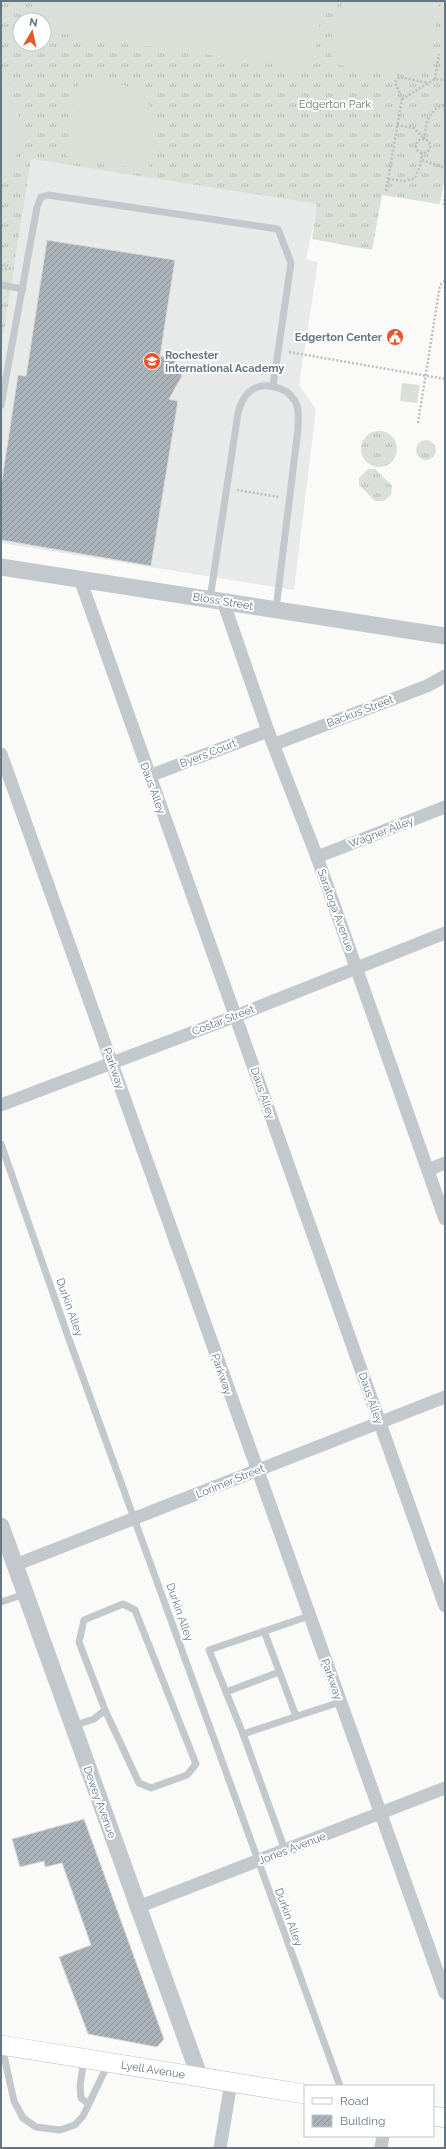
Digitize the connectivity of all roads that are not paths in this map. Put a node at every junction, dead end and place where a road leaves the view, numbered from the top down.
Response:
1 (1, 285) edge
2 (23, 289) junction
3 (5, 355) edge
4 (273, 386) junction
5 (1, 405) edge
6 (1, 567) edge
7 (80, 579) junction
8 (217, 600) junction
9 (276, 610) junction
10 (445, 636) edge
11 (445, 676) edge
12 (268, 731) junction
13 (274, 744) junction
14 (1, 754) edge
15 (149, 776) junction
16 (445, 807) edge
17 (317, 857) junction
18 (445, 933) edge
19 (356, 967) junction
20 (236, 1016) junction
21 (112, 1063) junction
22 (1, 1105) edge
23 (1, 1144) edge
24 (445, 1163) edge
25 (428, 1170) junction
26 (445, 1219) edge
27 (445, 1396) edge
28 (380, 1422) junction
29 (256, 1470) junction
30 (134, 1519) junction
31 (1, 1526) edge
32 (15, 1565) junction
33 (26, 1594) junction
34 (1, 1602) edge
35 (445, 1606) edge
36 (309, 1616) junction
37 (264, 1632) junction
38 (279, 1672) junction
39 (226, 1692) junction
40 (340, 1702) junction
41 (105, 1710) junction
42 (296, 1716) junction
43 (73, 1726) junction
44 (243, 1734) junction
45 (445, 1788) edge
46 (380, 1813) junction
47 (285, 1850) junction
48 (257, 1861) junction
49 (138, 1908) junction
50 (445, 1993) edge
51 (1, 2045) edge
52 (84, 2058) junction
53 (109, 2062) junction
54 (200, 2078) junction
55 (231, 2082) junction
56 (340, 2085) edge
57 (304, 2094) edge
58 (89, 2104) junction
59 (434, 2116) edge
60 (445, 2118) edge
61 (383, 2137) edge
62 (220, 2148) edge
63 (381, 2148) edge

1 - 2 lane
2 - 3 lane
2 - 4 lane
3 - 5 lane
4 - 8 lane
4 - 9 lane
6 - 7 street, Bloss Street
7 - 8 street, Bloss Street
7 - 15 street, Daus Alley
8 - 9 street, Bloss Street
8 - 12 street, Saratoga Avenue
9 - 10 street, Bloss Street
11 - 13 street, Backus Street
12 - 13 street, Saratoga Avenue
12 - 15 street, Byers Court
13 - 17 street, Saratoga Avenue
14 - 21 street, Parkway
15 - 20 street, Daus Alley
16 - 17 street, Wagner Alley
17 - 19 street, Saratoga Avenue
18 - 19 street, Costar Street
19 - 20 street, Costar Street
19 - 25 street, Saratoga Avenue
20 - 21 street, Costar Street
20 - 28 street, Daus Alley
21 - 22 street, Costar Street
21 - 29 street, Parkway
23 - 30 lane, Durkin Alley
24 - 25 street
25 - 26 street, Saratoga Avenue
27 - 28 street, Lorimer Street
28 - 29 street, Lorimer Street
28 - 35 street, Daus Alley
29 - 30 street, Lorimer Street
29 - 36 street, Parkway
30 - 32 street, Lorimer Street
30 - 48 lane, Durkin Alley
31 - 32 street, Dewey Avenue
32 - 33 street, Dewey Avenue
33 - 34 lane
33 - 43 street, Dewey Avenue
36 - 37 lane
36 - 40 street, Parkway
37 - 38 lane
37 - 39 lane
38 - 39 lane
38 - 42 lane
39 - 44 lane
40 - 42 lane
40 - 46 street, Parkway
41 - 41 lane
41 - 43 lane
42 - 44 lane
43 - 49 street, Dewey Avenue
44 - 47 lane
45 - 46 street, Jones Avenue
46 - 47 street, Jones Avenue
46 - 50 street, Parkway
47 - 48 street, Jones Avenue
48 - 49 street, Jones Avenue
48 - 56 lane, Durkin Alley
49 - 54 street, Dewey Avenue
51 - 52 main road, Lyell Avenue
51 - 58 lane
52 - 53 main road, Lyell Avenue
52 - 58 lane
53 - 54 main road, Lyell Avenue
53 - 58 lane
54 - 55 main road, Lyell Avenue
55 - 57 main road, Lyell Avenue
55 - 62 street
59 - 60 main road
61 - 63 street

